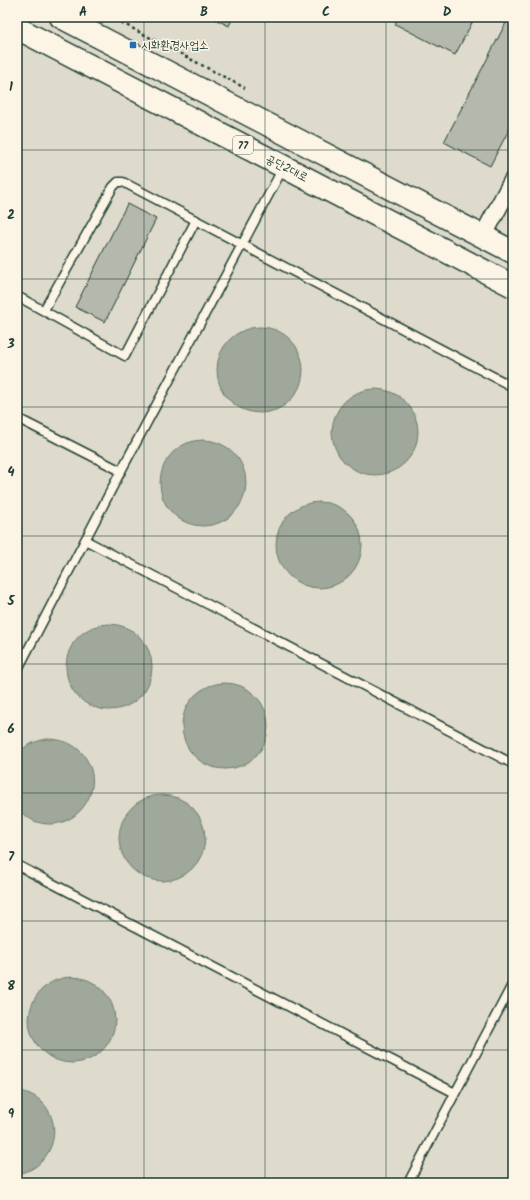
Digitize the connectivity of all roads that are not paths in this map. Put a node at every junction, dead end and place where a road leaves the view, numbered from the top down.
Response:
1 (61, 17) edge
2 (17, 28) edge
3 (284, 166) junction
4 (513, 180) edge
5 (196, 220) junction
6 (483, 236) junction
7 (242, 244) junction
8 (513, 252) edge
9 (469, 263) junction
10 (513, 286) edge
11 (17, 296) edge
12 (44, 310) junction
13 (513, 387) edge
14 (17, 418) edge
15 (121, 471) junction
16 (85, 540) junction
17 (17, 671) edge
18 (513, 764) edge
19 (17, 865) edge
20 (513, 983) edge
21 (455, 1093) junction
22 (408, 1183) edge

1 - 6 main road, 77
2 - 3 main road, 공단2대로 / 77
3 - 7 lane
3 - 9 main road, 공단2대로 / 77
4 - 6 street
5 - 7 lane
5 - 12 lane
5 - 12 lane
6 - 8 main road, 77
6 - 9 main road
7 - 13 lane
7 - 15 lane
9 - 10 main road, 공단2대로 / 77
11 - 12 lane
14 - 15 lane
15 - 16 lane
16 - 17 lane
16 - 18 lane
19 - 21 lane
20 - 21 lane
21 - 22 lane

